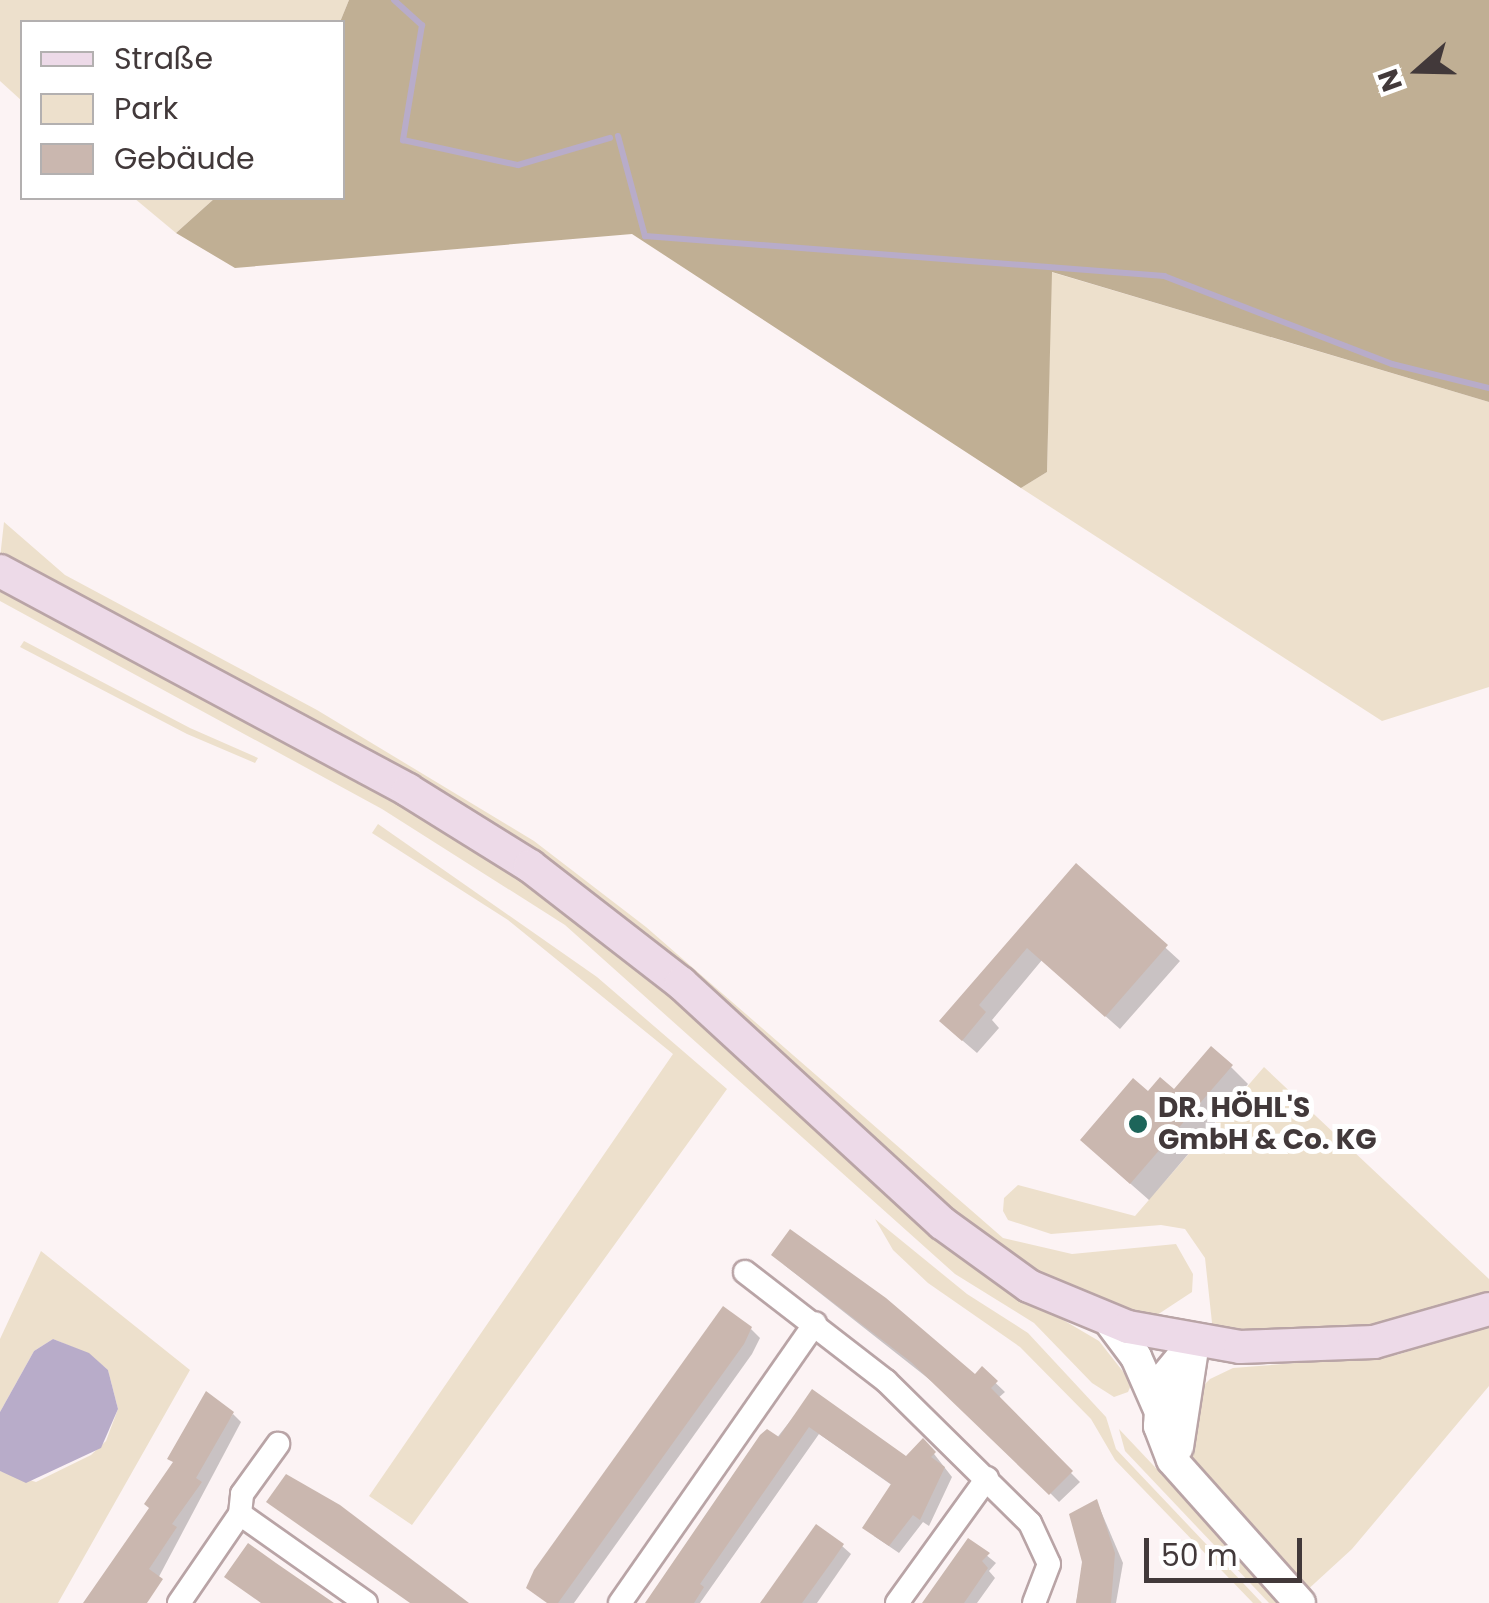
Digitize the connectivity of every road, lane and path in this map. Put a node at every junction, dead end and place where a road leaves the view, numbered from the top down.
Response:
1 (0, 571) edge
2 (745, 1272) dead end
3 (1489, 1309) edge
4 (1109, 1321) junction
5 (814, 1324) junction
6 (1194, 1342) junction
7 (1158, 1410) junction
8 (278, 1444) dead end
9 (987, 1478) junction
10 (1189, 1482) junction
11 (240, 1514) junction
12 (178, 1603) edge
13 (366, 1603) edge
14 (620, 1603) edge
15 (897, 1603) edge
16 (1034, 1603) edge
17 (1300, 1603) edge

1 - 4 main road
2 - 5 street
3 - 6 main road
4 - 6 main road
4 - 7 street
5 - 9 street
5 - 14 street
6 - 7 street
6 - 10 street
7 - 10 street
8 - 11 street
9 - 15 street
9 - 16 street
10 - 17 street
11 - 12 street
11 - 13 street

